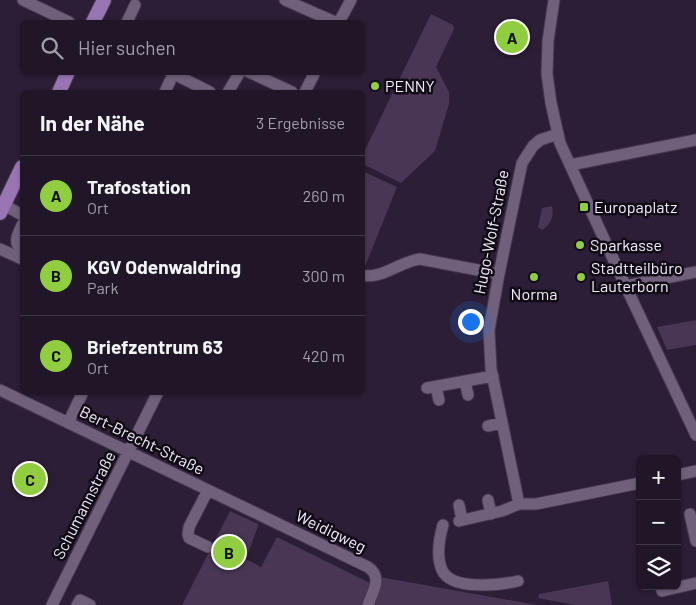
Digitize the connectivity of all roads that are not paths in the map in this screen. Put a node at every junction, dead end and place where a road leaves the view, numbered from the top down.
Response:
1 (24, 0) edge
2 (104, 0) edge
3 (285, 0) edge
4 (300, 0) edge
5 (351, 0) edge
6 (554, 0) edge
7 (135, 5) dead end
8 (64, 20) edge
9 (94, 20) edge
10 (128, 20) edge
11 (333, 20) edge
12 (335, 20) edge
13 (339, 20) edge
14 (67, 75) edge
15 (172, 75) edge
16 (177, 75) edge
17 (238, 75) edge
18 (255, 75) edge
19 (314, 75) edge
20 (60, 90) edge
21 (166, 90) edge
22 (206, 90) edge
23 (229, 90) edge
24 (288, 90) edge
25 (306, 90) edge
26 (558, 134) junction
27 (696, 140) edge
28 (570, 165) junction
29 (20, 177) edge
30 (2, 209) edge
31 (20, 214) edge
32 (20, 231) edge
33 (20, 247) edge
34 (0, 249) edge
35 (20, 258) edge
36 (696, 272) edge
37 (365, 274) edge
38 (498, 274) junction
39 (626, 286) junction
40 (492, 376) junction
41 (465, 381) junction
42 (0, 390) edge
43 (82, 395) edge
44 (157, 395) edge
45 (468, 395) dead end
46 (439, 400) dead end
47 (692, 416) edge
48 (68, 423) junction
49 (502, 423) junction
50 (488, 426) dead end
51 (696, 435) edge
52 (129, 452) junction
53 (696, 471) edge
54 (681, 474) edge
55 (636, 484) edge
56 (208, 490) junction
57 (488, 500) dead end
58 (518, 504) junction
59 (459, 505) dead end
60 (491, 514) junction
61 (690, 514) dead end
62 (270, 519) joint
63 (443, 525) dead end
64 (696, 541) edge
65 (208, 548) dead end
66 (518, 581) dead end
67 (696, 583) edge
68 (681, 586) edge
69 (52, 605) edge
70 (77, 605) edge
71 (90, 605) edge
72 (368, 605) edge

1 - 8 street
2 - 9 main road
3 - 11 street
4 - 12 street
5 - 13 street
6 - 26 street
7 - 10 street
14 - 20 main road
15 - 21 street
16 - 22 street
17 - 23 street
18 - 24 street
19 - 25 street
26 - 28 street
26 - 38 street, Hugo-Wolf-Straße
27 - 28 street
28 - 39 street
29 - 30 main road
30 - 31 street
32 - 33 street
34 - 35 street
36 - 39 street
37 - 38 street
38 - 40 street, Hugo-Wolf-Straße
39 - 47 street
40 - 41 street
40 - 49 street, Hugo-Wolf-Straße
41 - 45 street
41 - 46 street
42 - 48 street, Bert-Brecht-Straße
43 - 48 street
44 - 52 street, Schumannstraße
47 - 51 street
48 - 52 street, Bert-Brecht-Straße
49 - 50 street
49 - 58 street, Hugo-Wolf-Straße
52 - 56 street, Bert-Brecht-Straße
52 - 69 street, Schumannstraße
53 - 54 street
55 - 58 street
56 - 62 street, Bert-Brecht-Straße
56 - 65 street
57 - 60 street
58 - 60 street
59 - 60 street
61 - 64 street
62 - 72 street, Weidigweg
63 - 66 street
67 - 68 street
70 - 71 street

